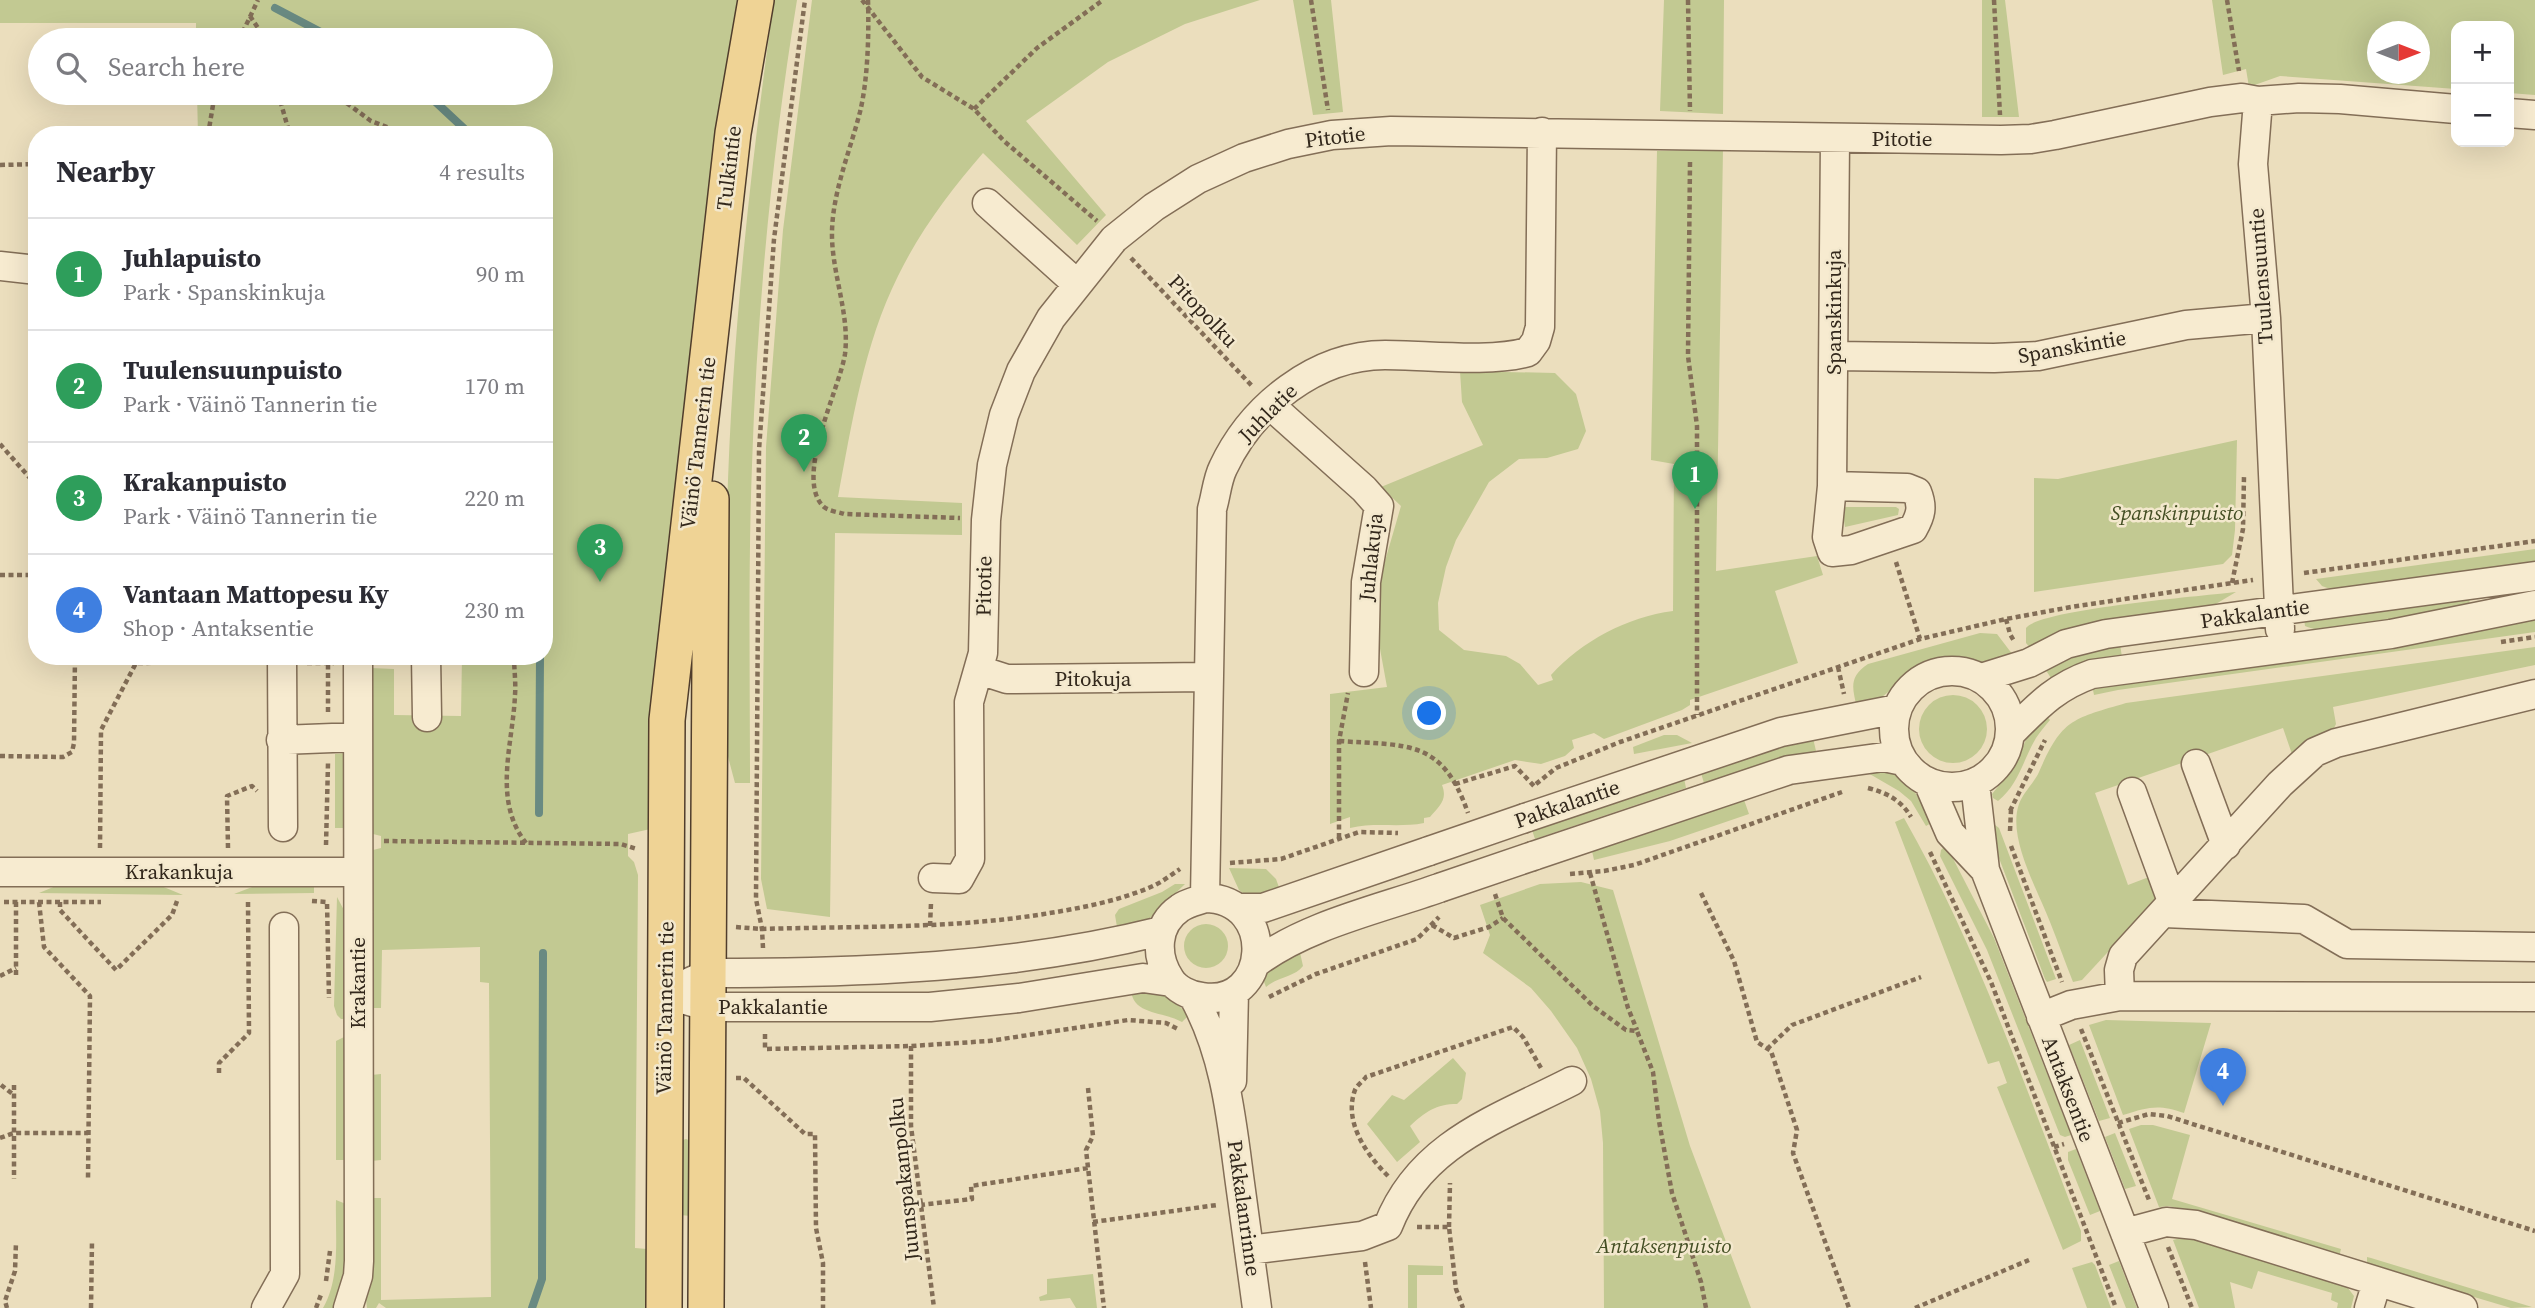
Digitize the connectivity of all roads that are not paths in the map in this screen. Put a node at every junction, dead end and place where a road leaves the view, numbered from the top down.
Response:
1 (756, 0) edge
2 (2258, 101) junction
3 (2451, 109) edge
4 (2514, 113) edge
5 (2535, 115) edge
6 (1542, 132) junction
7 (1835, 139) junction
8 (987, 203) dead end
9 (0, 266) edge
10 (28, 269) edge
11 (1076, 283) junction
12 (2266, 318) junction
13 (710, 338) junction
14 (1834, 356) junction
15 (1270, 405) junction
16 (1832, 486) junction
17 (2535, 576) edge
18 (2535, 605) edge
19 (2279, 611) junction
20 (2282, 649) junction
21 (283, 665) edge
22 (358, 665) edge
23 (426, 665) edge
24 (979, 670) junction
25 (1364, 672) road end
26 (1208, 677) junction
27 (1981, 678) junction
28 (2535, 694) edge
29 (1897, 709) junction
30 (427, 717) dead end
31 (2011, 733) junction
32 (358, 737) junction
33 (281, 740) junction
34 (1903, 761) junction
35 (2196, 764) dead end
36 (1928, 782) junction
37 (1975, 783) junction
38 (2132, 792) dead end
39 (283, 827) dead end
40 (2226, 845) junction
41 (1984, 870) junction
42 (0, 872) edge
43 (358, 872) junction
44 (946, 878) dead end
45 (1205, 898) junction
46 (1240, 908) junction
47 (2168, 909) junction
48 (284, 927) dead end
49 (1161, 931) junction
50 (2535, 947) edge
51 (1256, 963) junction
52 (710, 972) junction
53 (1182, 989) junction
54 (1234, 992) junction
55 (666, 994) junction
56 (2120, 996) junction
57 (2535, 998) edge
58 (709, 1007) junction
59 (2041, 1017) junction
60 (1563, 1086) road end
61 (1231, 1108) junction
62 (2125, 1233) junction
63 (1249, 1250) junction
64 (2373, 1295) edge
65 (266, 1308) edge
66 (348, 1308) edge
67 (664, 1308) edge
68 (706, 1308) edge
69 (1257, 1308) edge
70 (2154, 1308) edge
71 (2463, 1308) edge

1 - 13 main road, Tulkintie
2 - 3 street
2 - 7 street, Pitotie
2 - 12 street, Tuulensuuntie
4 - 5 street
6 - 7 street, Pitotie
6 - 11 street, Pitotie
6 - 15 street, Juhlatie
7 - 14 street, Spanskinkuja
8 - 11 street
9 - 10 street
11 - 24 street, Pitotie
12 - 14 street, Spanskintie
12 - 19 street, Tuulensuuntie
13 - 52 main road, Väinö Tannerin tie
13 - 55 main road, Väinö Tannerin tie
14 - 16 street, Spanskinkuja
15 - 25 street, Juhlakuja
15 - 26 street, Juhlatie
16 - 16 street, Spanskinkuja
17 - 19 street, Pakkalantie
18 - 20 street, Pakkalantie
19 - 20 street, Tuulensuuntie
19 - 27 street, Pakkalantie
20 - 31 street, Pakkalantie
21 - 33 street
22 - 32 street, Krakantie
23 - 30 street
24 - 26 street, Pitokuja
24 - 44 street, Pitotie
26 - 45 street, Juhlatie
27 - 29 street
27 - 31 street
28 - 40 street
29 - 34 street
29 - 46 street, Pakkalantie, bridge
31 - 37 street
32 - 33 street
32 - 43 street, Krakantie
33 - 39 street
34 - 36 street
34 - 51 street, Pakkalantie, bridge
35 - 40 street
36 - 37 street
36 - 41 street, Antaksentie
37 - 41 street, Antaksentie
38 - 47 street
40 - 47 street
41 - 59 street, Antaksentie
42 - 43 street, Krakankuja
43 - 66 street, Krakantie
45 - 46 street
45 - 49 street
46 - 51 street
47 - 50 street
47 - 56 street
48 - 65 street
49 - 52 street, Pakkalantie
49 - 53 street
51 - 54 street
52 - 55 street, Pakkalantie
52 - 58 main road, Väinö Tannerin tie
53 - 54 street
53 - 58 street, Pakkalantie
53 - 61 street, Pakkalanrinne
54 - 61 street, Pakkalanrinne
55 - 58 street, Pakkalantie
55 - 67 main road, Väinö Tannerin tie
56 - 57 street
56 - 59 street
58 - 68 main road, Väinö Tannerin tie
59 - 62 street, Antaksentie
60 - 63 street
61 - 63 street, Pakkalanrinne
62 - 64 street
62 - 70 street, Antaksentie
63 - 69 street, Pakkalanrinne
64 - 71 street

